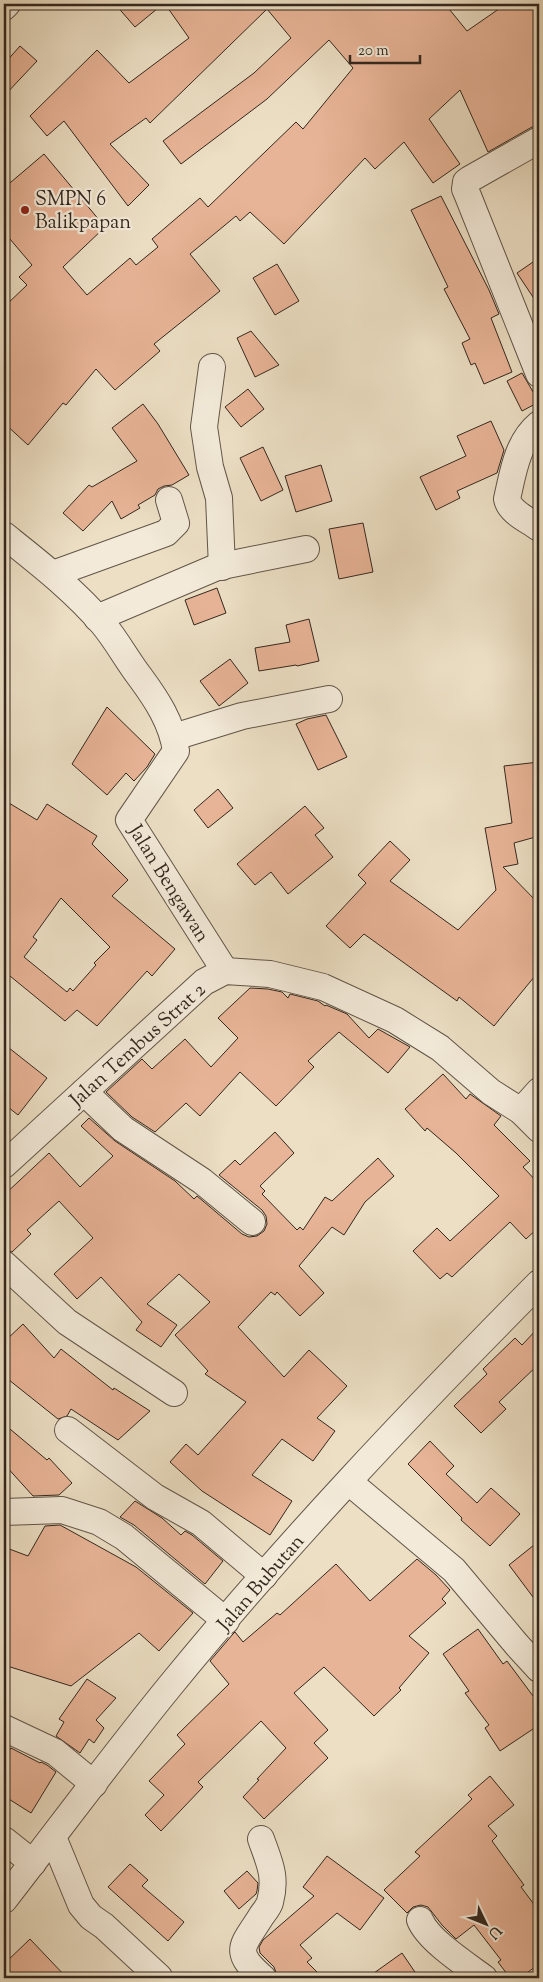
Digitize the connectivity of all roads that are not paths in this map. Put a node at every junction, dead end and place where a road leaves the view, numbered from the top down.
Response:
1 (7, 4) edge
2 (4, 7) edge
3 (539, 140) edge
4 (212, 367) dead end
5 (539, 374) edge
6 (539, 424) edge
7 (169, 500) dead end
8 (539, 528) edge
9 (4, 535) edge
10 (306, 549) dead end
11 (222, 567) junction
12 (54, 574) junction
13 (97, 618) junction
14 (329, 699) dead end
15 (170, 727) junction
16 (225, 971) junction
17 (84, 1092) junction
18 (539, 1092) edge
19 (521, 1111) junction
20 (539, 1129) edge
21 (4, 1165) edge
22 (252, 1222) dead end
23 (4, 1264) edge
24 (539, 1283) edge
25 (174, 1393) dead end
26 (68, 1430) dead end
27 (349, 1482) junction
28 (4, 1512) edge
29 (264, 1576) junction
30 (226, 1621) junction
31 (539, 1669) edge
32 (4, 1728) edge
33 (94, 1784) junction
34 (53, 1837) junction
35 (261, 1839) dead end
36 (4, 1840) edge
37 (33, 1863) junction
38 (4, 1900) edge
39 (420, 1920) dead end
40 (159, 1977) dead end
41 (263, 1978) edge
42 (484, 1978) edge

1 - 2 street
3 - 5 street
4 - 11 street
6 - 8 street
7 - 12 street
9 - 12 street
10 - 11 street
11 - 13 street
12 - 13 street
13 - 15 street
14 - 15 street
15 - 16 street, Jalan Bengawan
16 - 17 street, Jalan Tembus Strat 2
16 - 19 street, Jalan Tembus Strat 2
17 - 21 street, Jalan Tembus Strat 2
17 - 22 street
18 - 19 street
19 - 20 street, Jalan Tembus Strat 2
23 - 25 street
24 - 27 street, Jalan Bubutan
26 - 29 street
27 - 29 street, Jalan Bubutan
27 - 31 street
28 - 30 street
29 - 30 street, Jalan Bubutan
30 - 33 street, Jalan Bubutan
32 - 33 street
33 - 34 street, Jalan Bubutan
34 - 37 street, Jalan Bubutan
34 - 40 street
35 - 41 street
36 - 37 street
37 - 38 street, Jalan Bubutan
39 - 42 street

